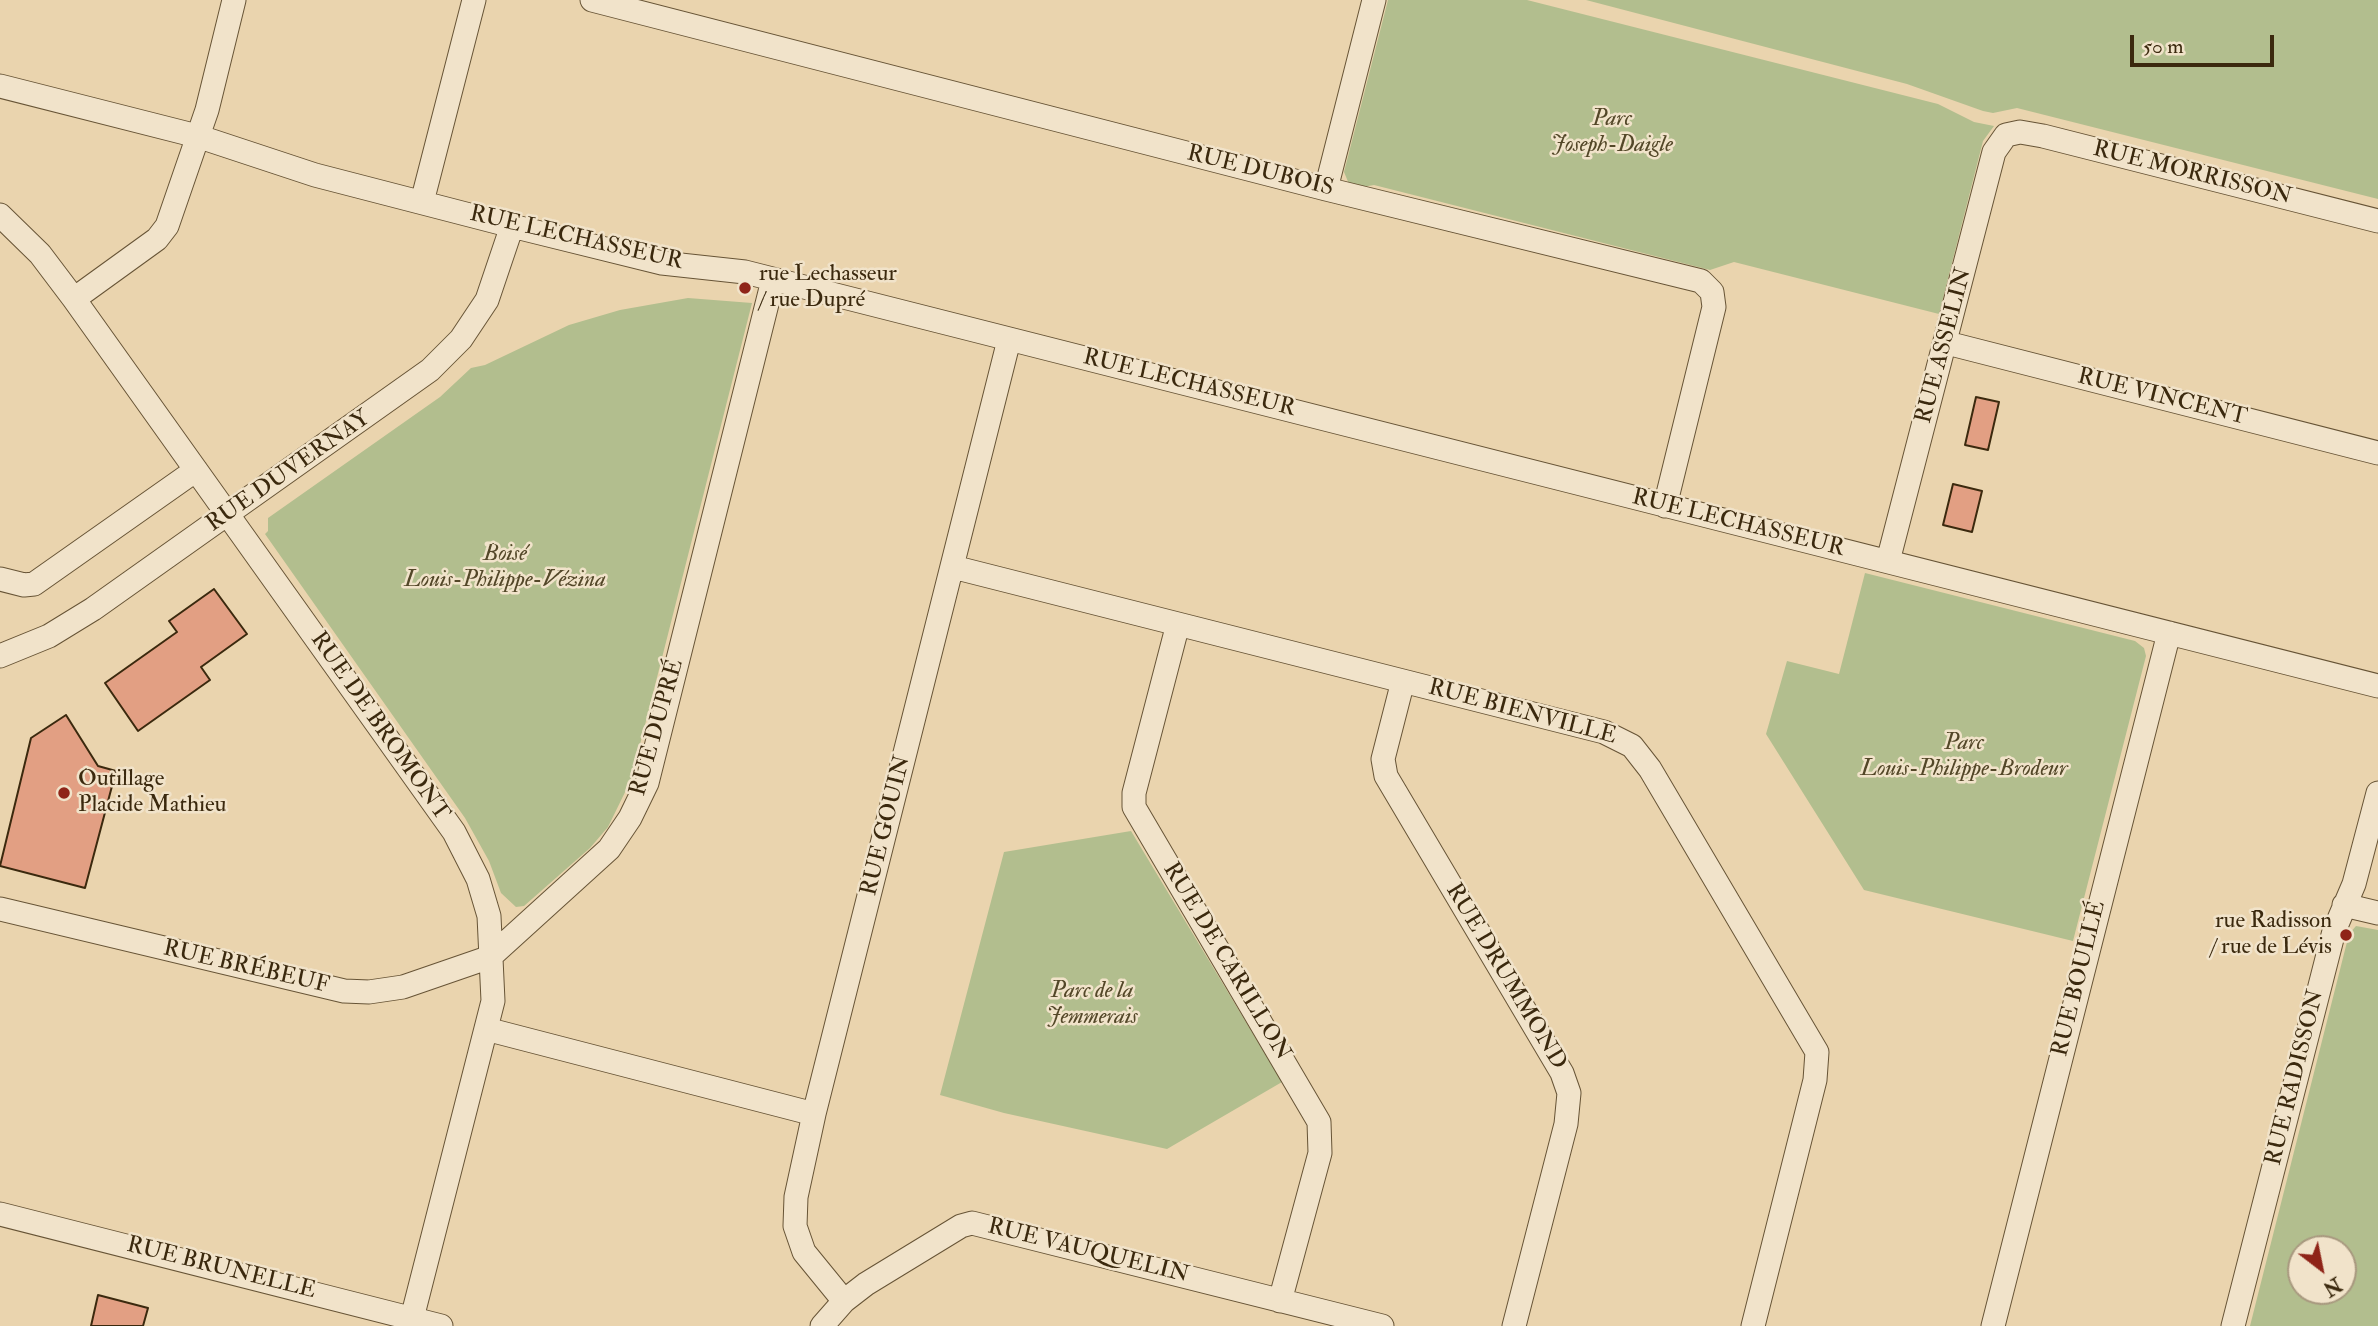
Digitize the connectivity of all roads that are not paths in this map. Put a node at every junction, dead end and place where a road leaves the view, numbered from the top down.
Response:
1 (234, 0) edge
2 (474, 0) edge
3 (592, 0) edge
4 (1374, 0) edge
5 (0, 86) edge
6 (2006, 135) joint
7 (197, 136) junction
8 (1326, 189) junction
9 (422, 202) junction
10 (0, 215) edge
11 (2378, 221) edge
12 (512, 226) junction
13 (774, 280) junction
14 (74, 299) junction
15 (1009, 340) junction
16 (1947, 343) junction
17 (2378, 453) edge
18 (196, 470) junction
19 (1665, 506) junction
20 (228, 514) junction
21 (1888, 561) junction
22 (953, 567) junction
23 (0, 579) edge
24 (1178, 624) junction
25 (2169, 633) junction
26 (0, 656) edge
27 (1403, 681) junction
28 (2378, 686) edge
29 (2378, 793) edge
30 (2344, 905) junction
31 (0, 909) edge
32 (2378, 913) edge
33 (490, 957) junction
34 (486, 1029) junction
35 (814, 1114) junction
36 (0, 1214) edge
37 (844, 1301) junction
38 (1280, 1301) junction
39 (411, 1322) edge
40 (441, 1326) edge
41 (822, 1326) edge
42 (1382, 1326) edge
43 (1514, 1326) edge
44 (1753, 1326) edge
45 (1993, 1326) edge
46 (2233, 1326) edge

1 - 7 street
2 - 9 street
3 - 8 street, RUE DUBOIS
4 - 8 street
5 - 7 street, RUE LECHASSEUR
6 - 11 street, RUE MORRISSON
6 - 16 street, RUE ASSELIN
7 - 9 street, RUE LECHASSEUR
7 - 14 street
8 - 19 street, RUE DUBOIS
9 - 12 street, RUE LECHASSEUR
10 - 14 street, RUE DE BROMONT
12 - 13 street, RUE LECHASSEUR
12 - 20 street, RUE DUVERNAY
13 - 15 street, RUE LECHASSEUR
13 - 33 street, RUE DUPRÉ
14 - 18 street, RUE DE BROMONT
15 - 19 street, RUE LECHASSEUR
15 - 22 street, RUE GOUIN
16 - 17 street, RUE VINCENT
16 - 21 street, RUE ASSELIN
18 - 20 street, RUE DE BROMONT
18 - 23 street
19 - 21 street, RUE LECHASSEUR
20 - 26 street, RUE DUVERNAY
20 - 33 street, RUE DE BROMONT
21 - 25 street, RUE LECHASSEUR
22 - 24 street, RUE BIENVILLE
22 - 35 street, RUE GOUIN
24 - 27 street, RUE BIENVILLE
24 - 38 street, RUE DE CARILLON
25 - 28 street, RUE LECHASSEUR
25 - 45 street, RUE BOULLÉ
27 - 43 street, RUE DRUMMOND
27 - 44 street, RUE BIENVILLE
29 - 30 street, RUE RADISSON
30 - 32 street
30 - 46 street, RUE RADISSON
31 - 33 street, RUE BRÉBEUF
33 - 34 street
34 - 35 street
34 - 39 street
35 - 37 street, RUE GOUIN
36 - 39 street, RUE BRUNELLE
37 - 38 street, RUE VAUQUELIN
37 - 41 street, RUE VAUQUELIN
38 - 42 street, RUE VAUQUELIN
39 - 40 street, RUE BRUNELLE

